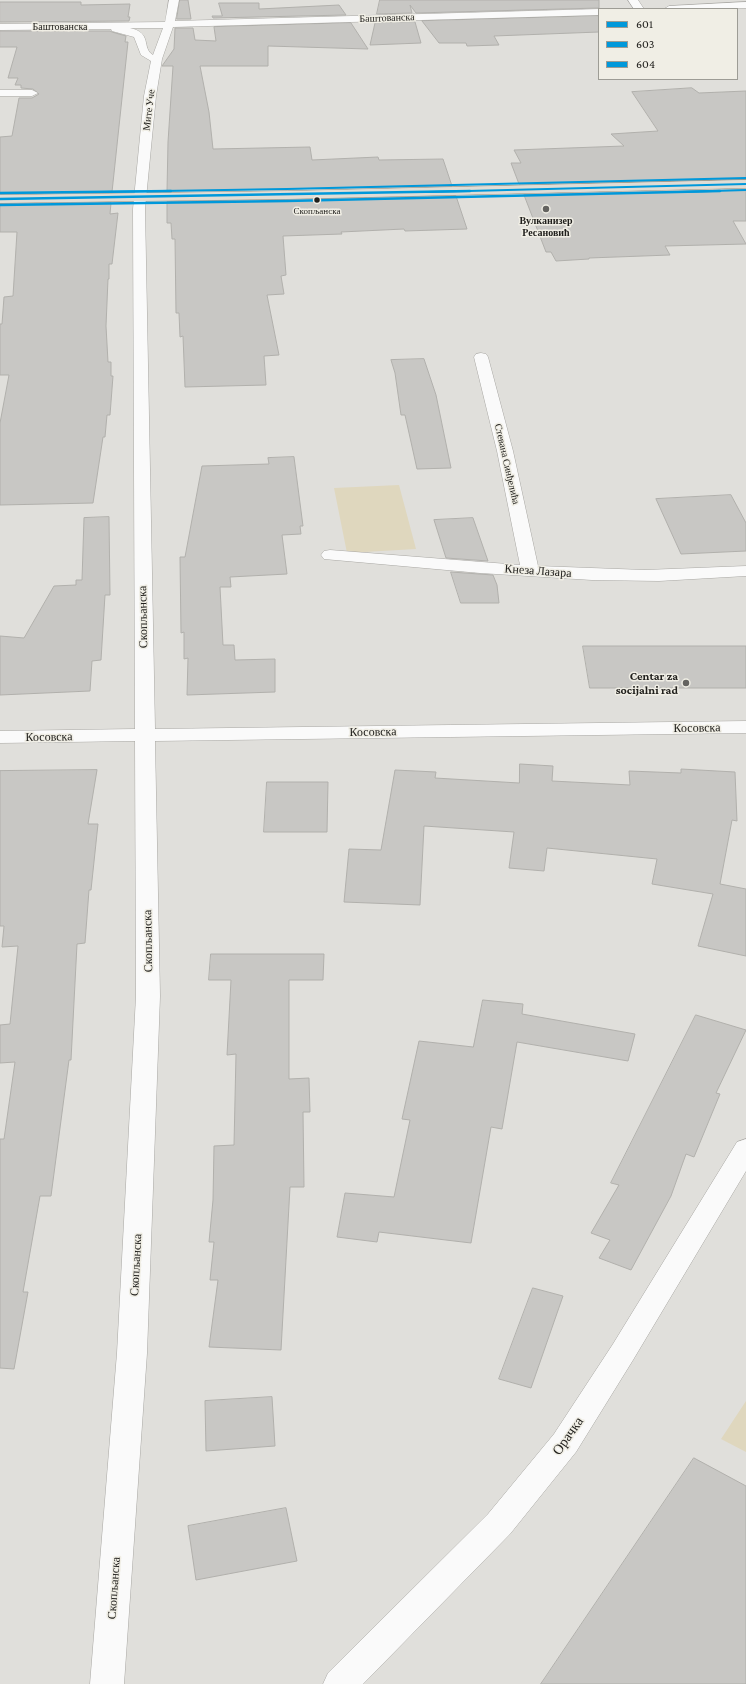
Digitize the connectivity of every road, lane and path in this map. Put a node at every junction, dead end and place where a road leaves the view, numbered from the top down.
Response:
1 (174, 0) edge
2 (746, 5) edge
3 (688, 8) edge
4 (598, 12) edge
5 (172, 25) junction
6 (0, 27) edge
7 (115, 27) junction
8 (157, 59) junction
9 (0, 93) edge
10 (32, 93) dead end
11 (746, 184) edge
12 (140, 197) junction
13 (0, 199) edge
14 (480, 357) dead end
15 (330, 555) dead end
16 (530, 571) junction
17 (746, 571) edge
18 (746, 727) edge
19 (145, 735) junction
20 (0, 737) edge
21 (746, 1149) edge
22 (107, 1684) edge
23 (340, 1684) edge

1 - 5 street, Мите Уче
2 - 3 street
4 - 5 street, Баштованска
5 - 7 street, Баштованска
5 - 8 street, Мите Уче
6 - 7 street, Баштованска
7 - 8 street
8 - 12 street, Мите Уче
9 - 10 street
11 - 12 main road
12 - 13 main road
12 - 19 street, Скопљанска
14 - 16 street, Стевана Синђелића
15 - 16 street, Кнеза Лазара
16 - 17 street, Кнеза Лазара
18 - 19 street, Косовска
19 - 20 street, Косовска
19 - 22 street, Скопљанска
21 - 23 street, Орачка

